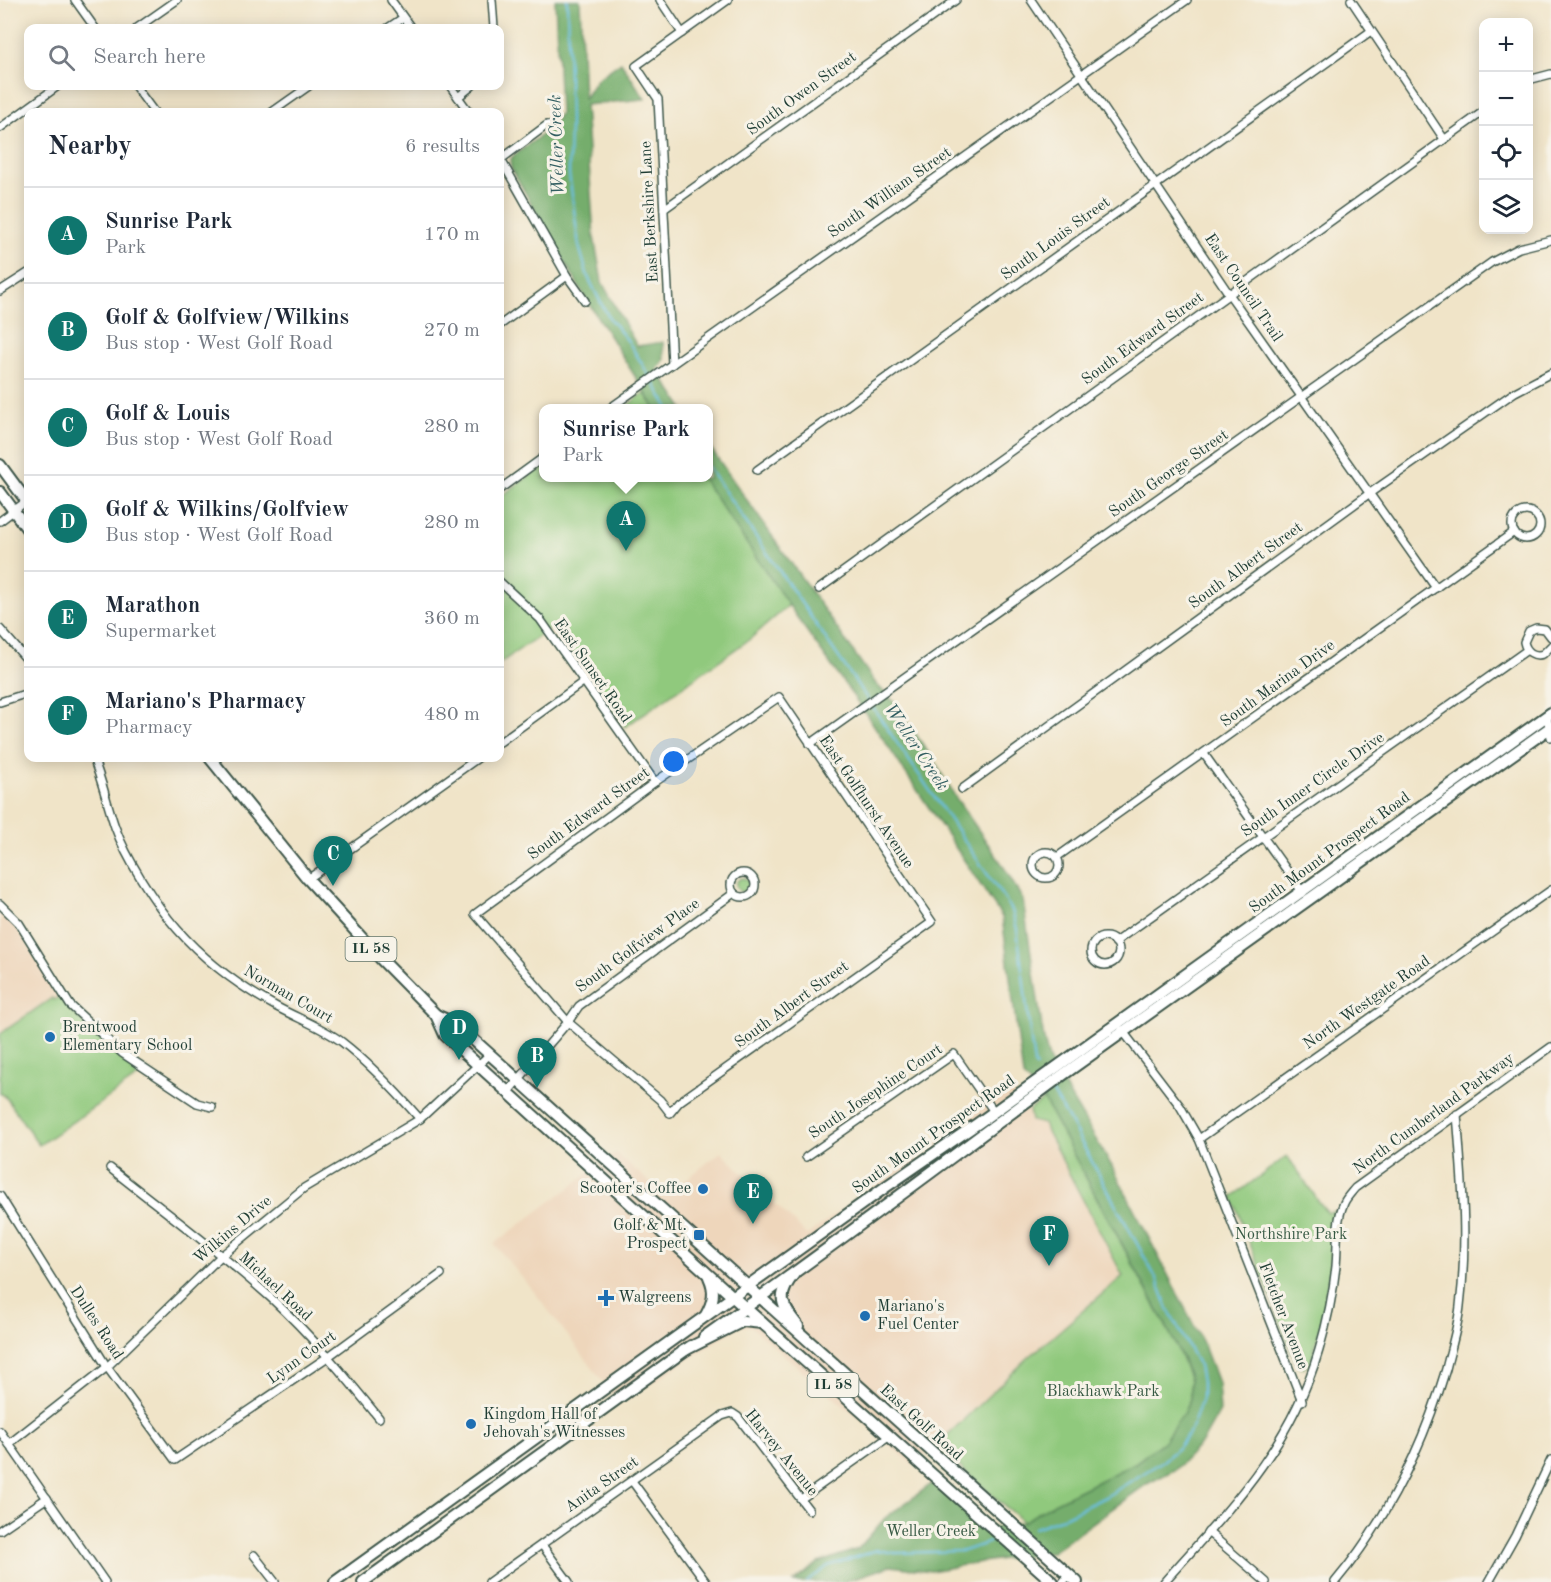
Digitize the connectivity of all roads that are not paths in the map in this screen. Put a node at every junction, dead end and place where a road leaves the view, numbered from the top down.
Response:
1 (75, 0) edge
2 (177, 0) edge
3 (392, 0) edge
4 (492, 0) edge
5 (660, 0) edge
6 (728, 0) edge
7 (956, 0) edge
8 (1031, 0) edge
9 (1187, 0) edge
10 (1351, 0) edge
11 (403, 18) junction
12 (92, 24) edge
13 (143, 24) edge
14 (394, 24) edge
15 (408, 24) edge
16 (494, 24) edge
17 (1371, 31) junction
18 (682, 33) junction
19 (1082, 74) junction
20 (1551, 74) edge
21 (1533, 79) edge
22 (52, 90) edge
23 (138, 90) edge
24 (303, 90) edge
25 (453, 90) edge
26 (466, 90) edge
27 (458, 96) junction
28 (28, 108) edge
29 (151, 108) edge
30 (278, 108) edge
31 (466, 108) edge
32 (24, 111) edge
33 (1479, 114) edge
34 (547, 125) dead end
35 (0, 128) edge
36 (1444, 139) junction
37 (504, 156) edge
38 (504, 166) edge
39 (1156, 184) junction
40 (664, 209) junction
41 (1551, 240) edge
42 (24, 276) edge
43 (567, 276) junction
44 (0, 291) edge
45 (1230, 294) junction
46 (585, 302) dead end
47 (504, 322) edge
48 (672, 364) junction
49 (1551, 373) edge
50 (1301, 397) junction
51 (616, 404) edge
52 (539, 460) edge
53 (0, 465) edge
54 (757, 470) dead end
55 (504, 486) edge
56 (0, 492) edge
57 (1370, 493) junction
58 (24, 496) edge
59 (24, 504) edge
60 (14, 510) junction
61 (0, 521) edge
62 (24, 524) edge
63 (1514, 532) junction
64 (504, 586) edge
65 (1437, 588) junction
66 (819, 589) dead end
67 (0, 629) edge
68 (1551, 637) edge
69 (1551, 646) edge
70 (1527, 650) junction
71 (24, 656) edge
72 (583, 682) junction
73 (24, 694) edge
74 (779, 697) joint
75 (0, 702) edge
76 (1549, 714) edge
77 (1551, 731) edge
78 (504, 739) edge
79 (810, 744) junction
80 (1204, 754) junction
81 (94, 762) edge
82 (213, 762) edge
83 (472, 762) edge
84 (655, 782) junction
85 (962, 789) dead end
86 (1263, 837) junction
87 (1057, 857) dead end
88 (308, 879) junction
89 (1551, 890) edge
90 (734, 893) dead end
91 (1305, 896) junction
92 (0, 904) edge
93 (932, 921) joint
94 (1115, 942) junction
95 (436, 1015) junction
96 (568, 1022) junction
97 (1120, 1027) junction
98 (1551, 1047) edge
99 (489, 1055) junction
100 (478, 1066) junction
101 (518, 1081) junction
102 (507, 1093) junction
103 (212, 1107) dead end
104 (1457, 1114) junction
105 (998, 1116) junction
106 (420, 1119) junction
107 (1199, 1139) junction
108 (806, 1157) dead end
109 (110, 1168) dead end
110 (0, 1196) edge
111 (221, 1256) junction
112 (441, 1274) dead end
113 (708, 1274) junction
114 (794, 1274) junction
115 (746, 1286) junction
116 (732, 1296) junction
117 (760, 1298) junction
118 (746, 1308) junction
119 (706, 1316) junction
120 (762, 1323) junction
121 (810, 1343) junction
122 (683, 1352) junction
123 (329, 1356) junction
124 (108, 1367) junction
125 (1302, 1401) junction
126 (732, 1413) joint
127 (379, 1418) dead end
128 (0, 1431) edge
129 (890, 1436) junction
130 (9, 1444) junction
131 (175, 1460) joint
132 (1551, 1461) edge
133 (632, 1481) junction
134 (47, 1497) junction
135 (801, 1499) junction
136 (809, 1510) dead end
137 (0, 1530) edge
138 (1208, 1532) junction
139 (542, 1545) junction
140 (254, 1555) dead end
141 (1069, 1580) edge
142 (105, 1582) edge
143 (275, 1582) edge
144 (335, 1582) edge
145 (363, 1582) edge
146 (489, 1582) edge
147 (568, 1582) edge
148 (706, 1582) edge
149 (1053, 1582) edge
150 (1164, 1582) edge
151 (1266, 1582) edge
152 (1335, 1582) edge
153 (1489, 1582) edge

1 - 12 street
2 - 13 street
3 - 11 street
4 - 16 street
5 - 18 street
6 - 18 street
7 - 40 street, South Owen Street
8 - 19 street, East Council Trail
9 - 19 street, South William Street
10 - 17 street
11 - 14 street
11 - 15 street
17 - 36 street
17 - 39 street, South Louis Street
18 - 40 street, East Berkshire Lane
19 - 39 street, East Council Trail
19 - 48 street, South William Street
20 - 21 street
22 - 28 street
23 - 29 street
24 - 30 street
25 - 27 street
26 - 27 street
27 - 31 street
32 - 35 street
33 - 36 street, South Edward Street
34 - 37 street
36 - 45 street, South Edward Street
38 - 43 street
39 - 45 street, East Council Trail
39 - 54 street, South Louis Street
40 - 48 street, East Berkshire Lane
41 - 50 street, South George Street
42 - 44 street
43 - 46 street
43 - 47 street
45 - 50 street, East Council Trail
45 - 66 street, South Edward Street
48 - 51 street, South William Street
49 - 57 street, South Albert Street
50 - 57 street, East Council Trail
50 - 79 street, South George Street
52 - 55 street
53 - 58 main road
56 - 60 main road
57 - 65 street, East Council Trail
57 - 85 street, South Albert Street
59 - 60 street
60 - 61 street
60 - 62 main road
63 - 63 street, South Marina Drive
63 - 65 street, South Marina Drive
64 - 72 street, East Sunset Road
65 - 80 street, South Marina Drive
67 - 71 street
68 - 70 street, South Inner Circle Drive
69 - 70 street, South Inner Circle Drive
70 - 86 street, South Inner Circle Drive
72 - 78 street
72 - 84 street, East Sunset Road
73 - 75 street
74 - 79 street, East Golfhurst Avenue
74 - 84 street, South Edward Street
76 - 77 street
76 - 91 main road, South Mount Prospect Road
77 - 91 main road, South Mount Prospect Road
79 - 93 street, East Golfhurst Avenue
80 - 86 street
80 - 87 street, South Marina Drive
81 - 106 street, Norman Court
82 - 88 main road, IL 58
83 - 88 street
84 - 96 street, South Edward Street
86 - 91 street
86 - 94 street, South Inner Circle Drive
88 - 95 main road, IL 58
89 - 107 street, North Westgate Road
90 - 96 street, South Golfview Place
91 - 97 main road, South Mount Prospect Road
92 - 103 street
93 - 96 street, South Albert Street
94 - 94 street, South Inner Circle Drive
95 - 99 main road, IL 58
95 - 100 main road, IL 58
96 - 101 street, South Golfview Place
97 - 105 main road, South Mount Prospect Road
97 - 107 street, Fletcher Avenue
98 - 104 street, North Cumberland Parkway
99 - 100 street, Wilkins Drive
99 - 101 main road, IL 58
100 - 102 main road, IL 58
100 - 106 street, Wilkins Drive
101 - 102 street, South Golfview Place
101 - 115 main road, IL 58
102 - 113 main road, IL 58
104 - 125 street, North Cumberland Parkway
104 - 152 street
105 - 108 street, South Josephine Court
105 - 114 main road, South Mount Prospect Road
105 - 115 main road, South Mount Prospect Road
106 - 111 street, Wilkins Drive
107 - 125 street, Fletcher Avenue
109 - 111 street, Michael Road
110 - 124 street, Dulles Road
111 - 123 street, Michael Road
111 - 124 street, Wilkins Drive
112 - 123 street, Lynn Court
113 - 116 main road, IL 58
113 - 119 main road
114 - 117 main road, South Mount Prospect Road
114 - 121 main road
115 - 116 main road, South Mount Prospect Road
115 - 117 main road, East Golf Road / IL 58
116 - 118 main road, East Golf Road / IL 58
116 - 119 main road, South Mount Prospect Road
117 - 118 main road, South Mount Prospect Road
117 - 121 main road, East Golf Road / IL 58
118 - 120 main road, East Golf Road / IL 58
118 - 122 main road, South Mount Prospect Road
119 - 144 main road, South Mount Prospect Road
120 - 122 main road
120 - 129 main road, East Golf Road / IL 58
121 - 141 main road, East Golf Road / IL 58
122 - 145 main road, South Mount Prospect Road
123 - 127 street, Michael Road
123 - 131 street, Lynn Court
124 - 130 street, Wilkins Drive
124 - 131 street, Dulles Road
125 - 138 street, North Cumberland Parkway
126 - 133 street, Anita Street
126 - 135 street, Harvey Avenue
128 - 130 street
129 - 135 street
129 - 149 main road, East Golf Road / IL 58
130 - 134 street
132 - 153 street
133 - 139 street, Anita Street
133 - 148 street
134 - 137 street
134 - 142 street
135 - 136 street, Harvey Avenue
138 - 150 street, North Cumberland Parkway
138 - 151 street
139 - 146 street, Anita Street
139 - 147 street
140 - 143 street

